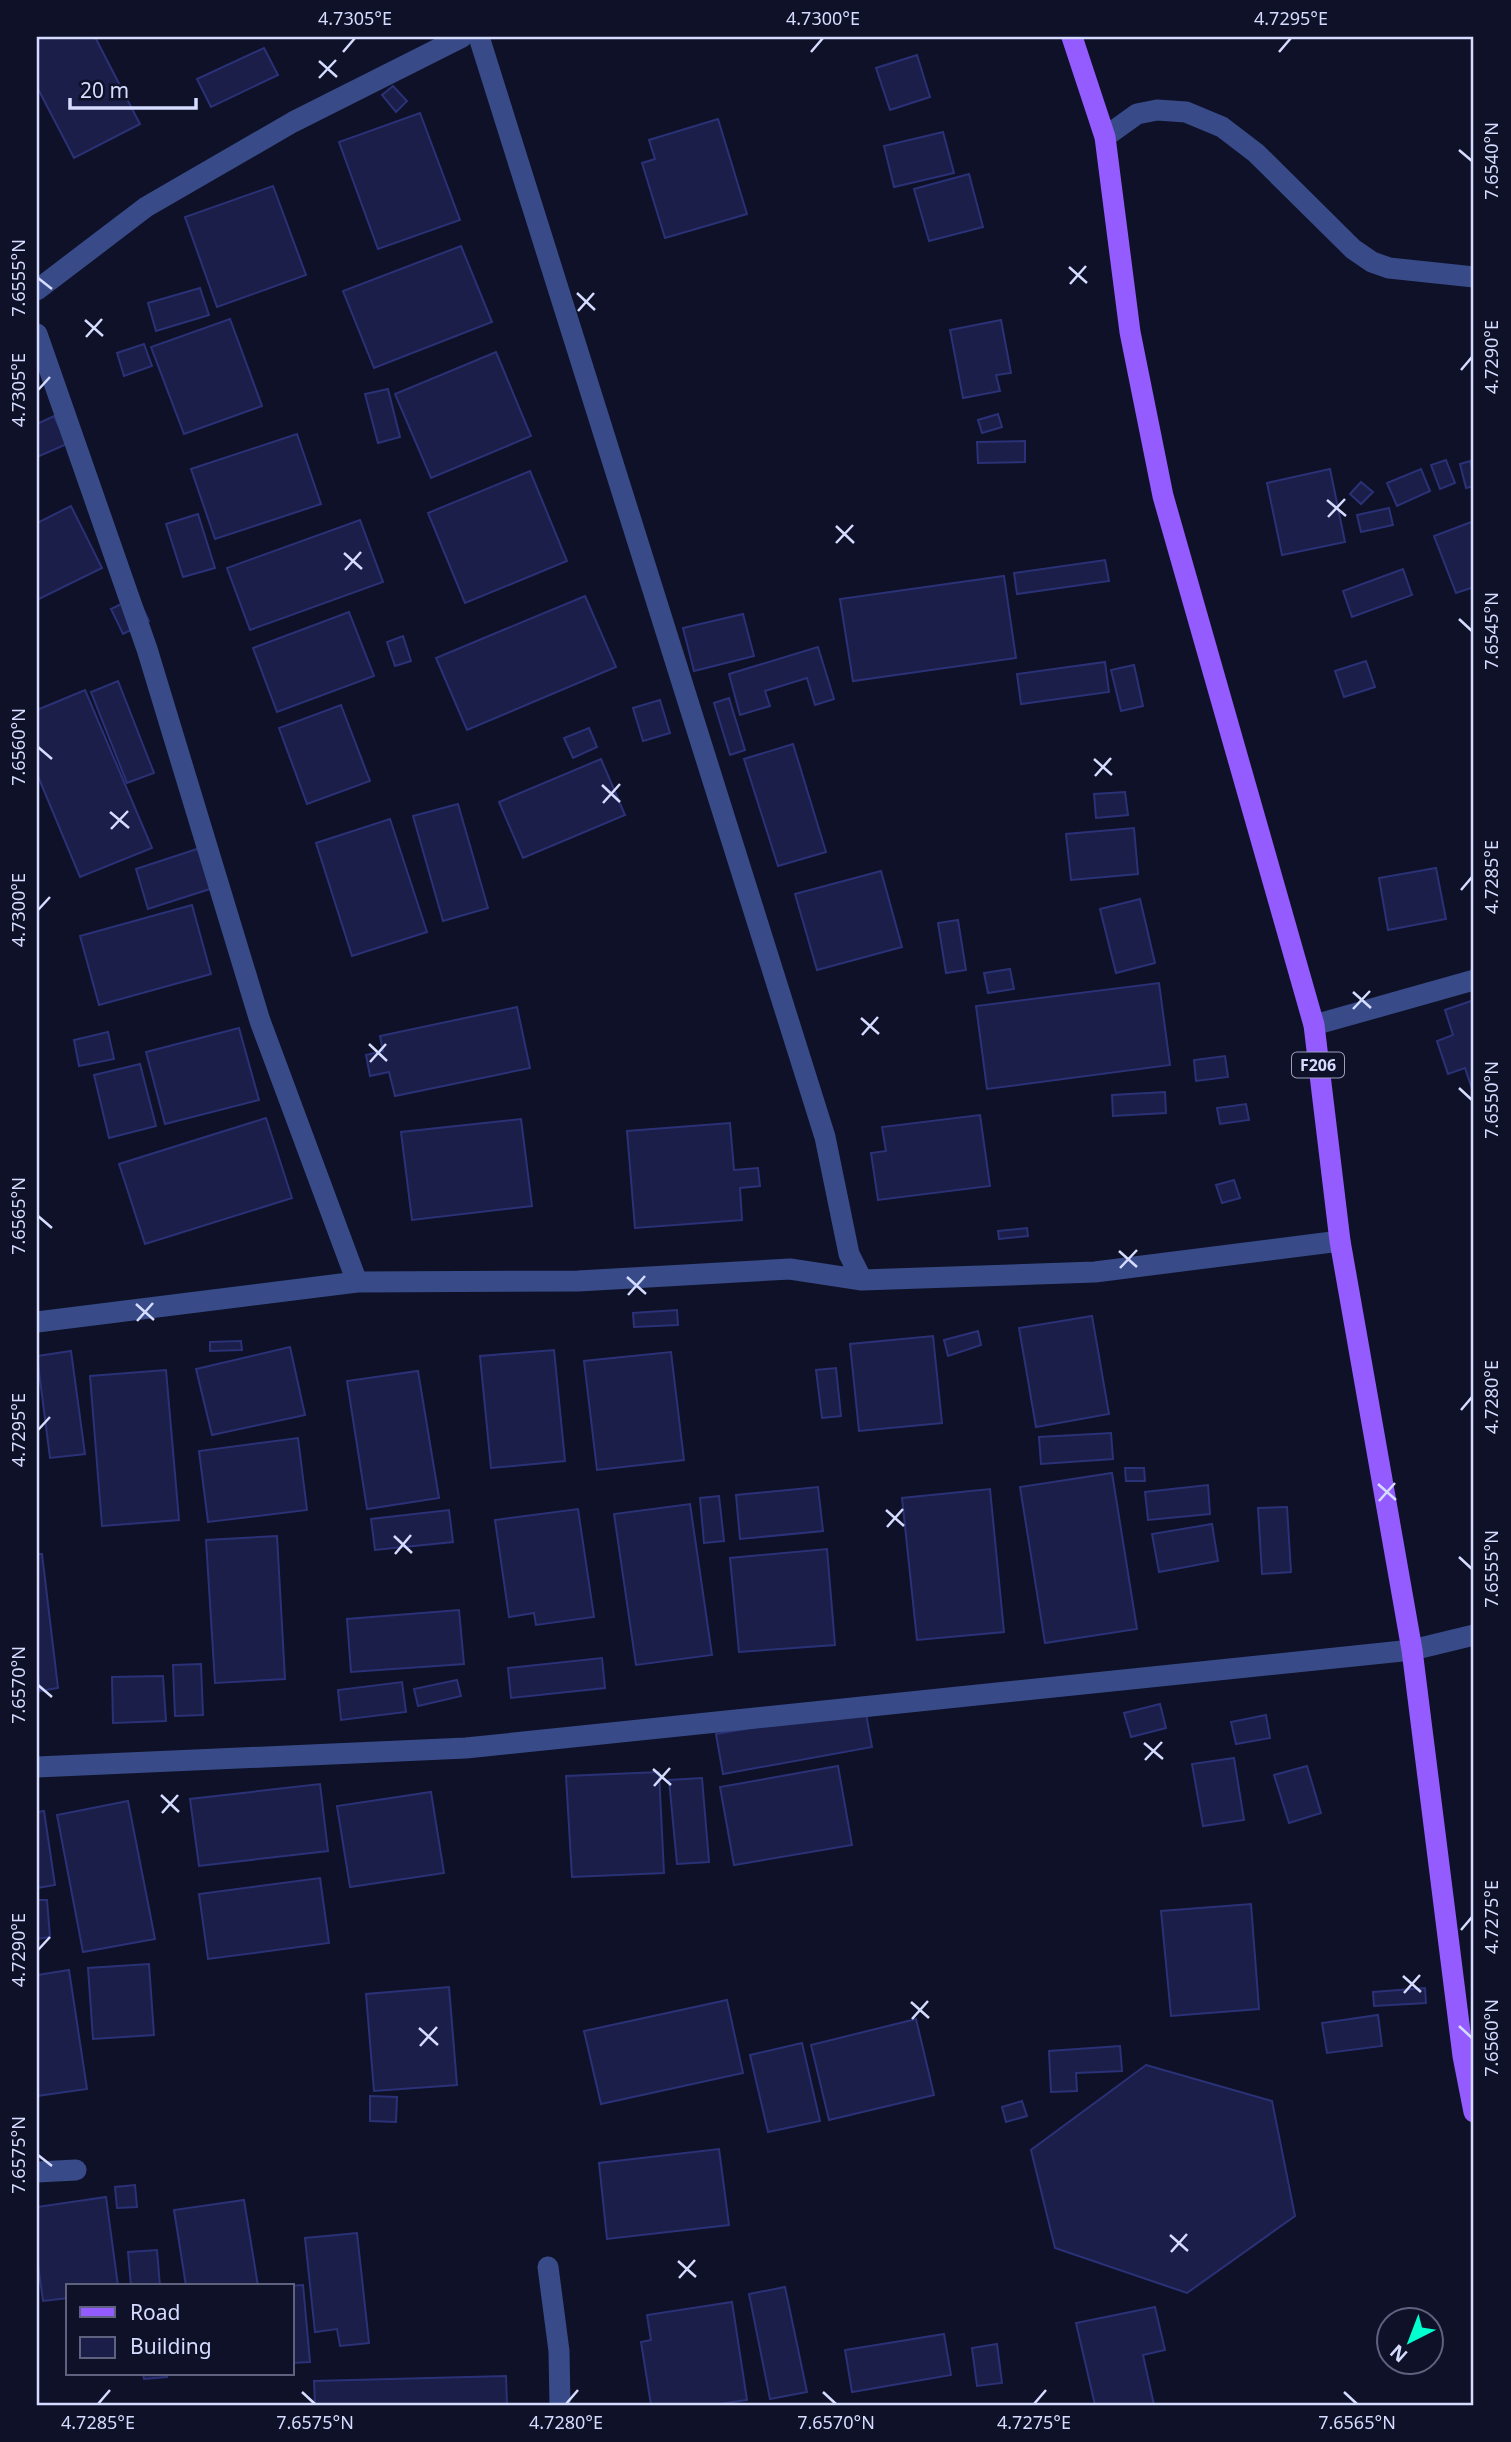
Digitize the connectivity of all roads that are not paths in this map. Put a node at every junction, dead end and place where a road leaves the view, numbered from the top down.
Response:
1 (462, 37) edge
2 (479, 37) edge
3 (1072, 37) edge
4 (1105, 137) junction
5 (1474, 277) edge
6 (37, 290) edge
7 (37, 334) edge
8 (1474, 980) edge
9 (1314, 1025) junction
10 (1340, 1241) junction
11 (862, 1280) junction
12 (357, 1282) junction
13 (37, 1322) edge
14 (1474, 1635) edge
15 (1412, 1650) junction
16 (37, 1767) edge
17 (1474, 2112) edge
18 (76, 2170) dead end
19 (37, 2172) edge
20 (548, 2267) dead end
21 (559, 2405) edge

1 - 6 street
2 - 11 street
3 - 4 main road, F206
4 - 5 street
4 - 9 main road, F206
7 - 12 street
8 - 9 street
9 - 10 main road, F206
10 - 11 street
10 - 15 main road, F206
11 - 12 street
12 - 13 street
14 - 15 street
15 - 16 street
15 - 17 main road, F206
18 - 19 street
20 - 21 street

